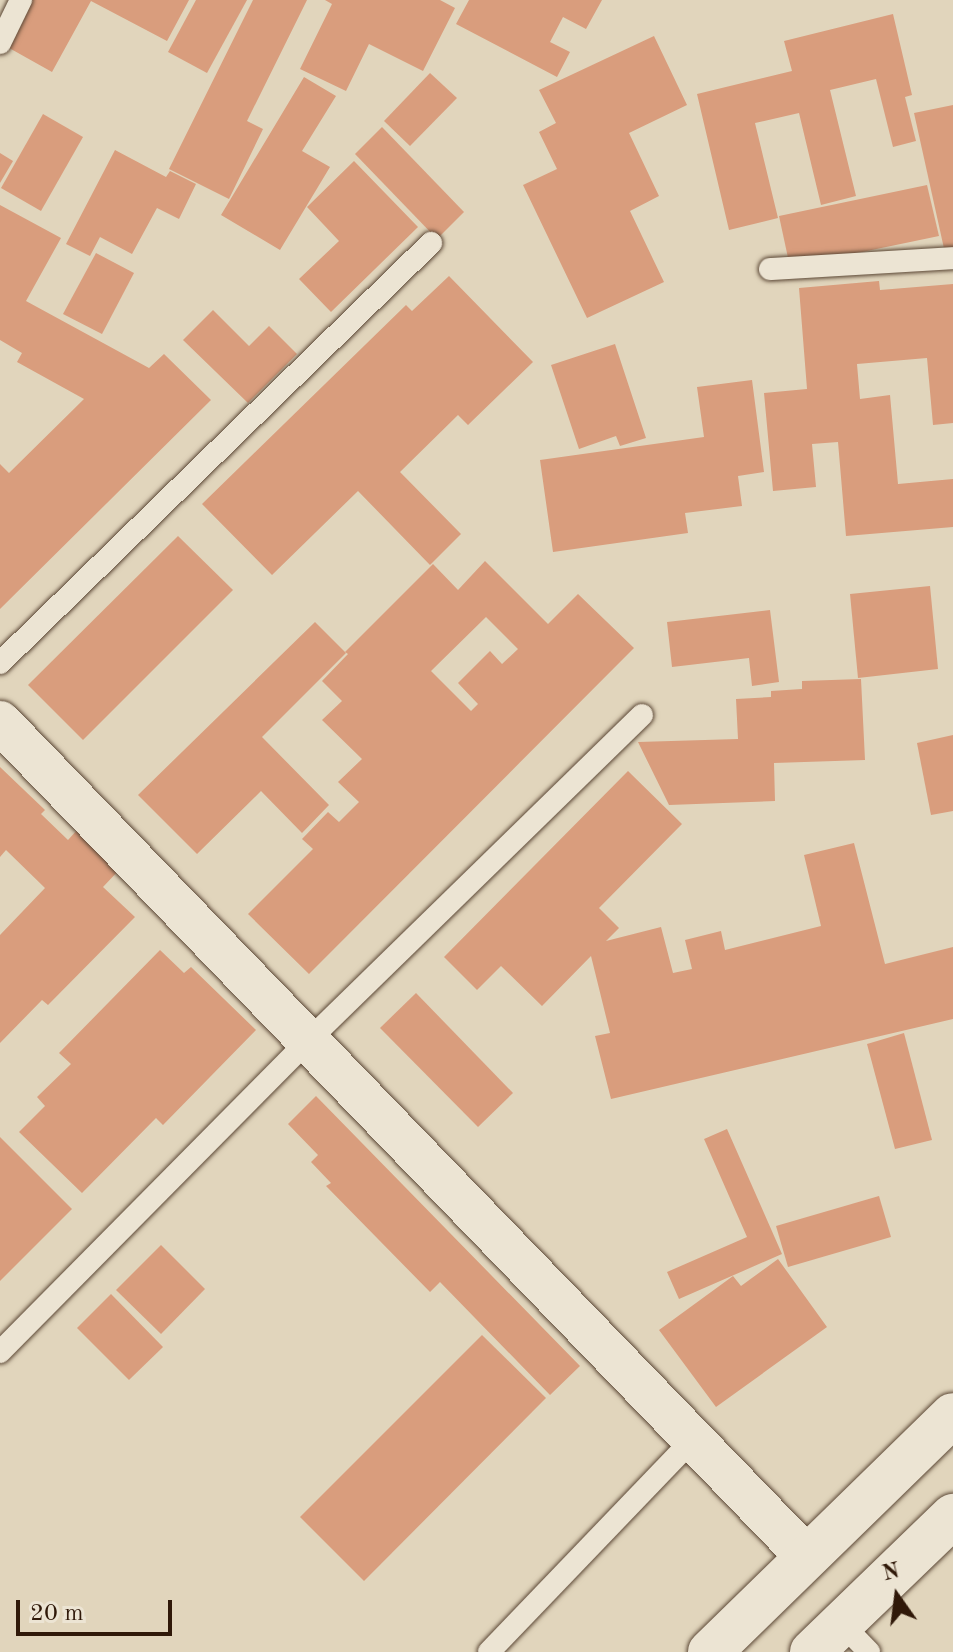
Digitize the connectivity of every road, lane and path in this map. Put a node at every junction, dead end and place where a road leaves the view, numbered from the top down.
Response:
1 (21, 0) edge
2 (0, 43) edge
3 (431, 243) dead end
4 (953, 258) edge
5 (770, 269) dead end
6 (0, 663) edge
7 (642, 715) dead end
8 (0, 722) edge
9 (307, 1042) junction
10 (0, 1352) edge
11 (953, 1415) edge
12 (693, 1439) junction
13 (953, 1516) edge
14 (807, 1557) junction
15 (841, 1643) edge
16 (489, 1652) edge
17 (710, 1652) edge

1 - 2 lane
3 - 6 lane
4 - 5 lane
7 - 9 lane
8 - 9 street
9 - 10 lane
9 - 12 street
11 - 14 main road
12 - 14 street
12 - 16 lane
13 - 15 main road
14 - 17 main road

